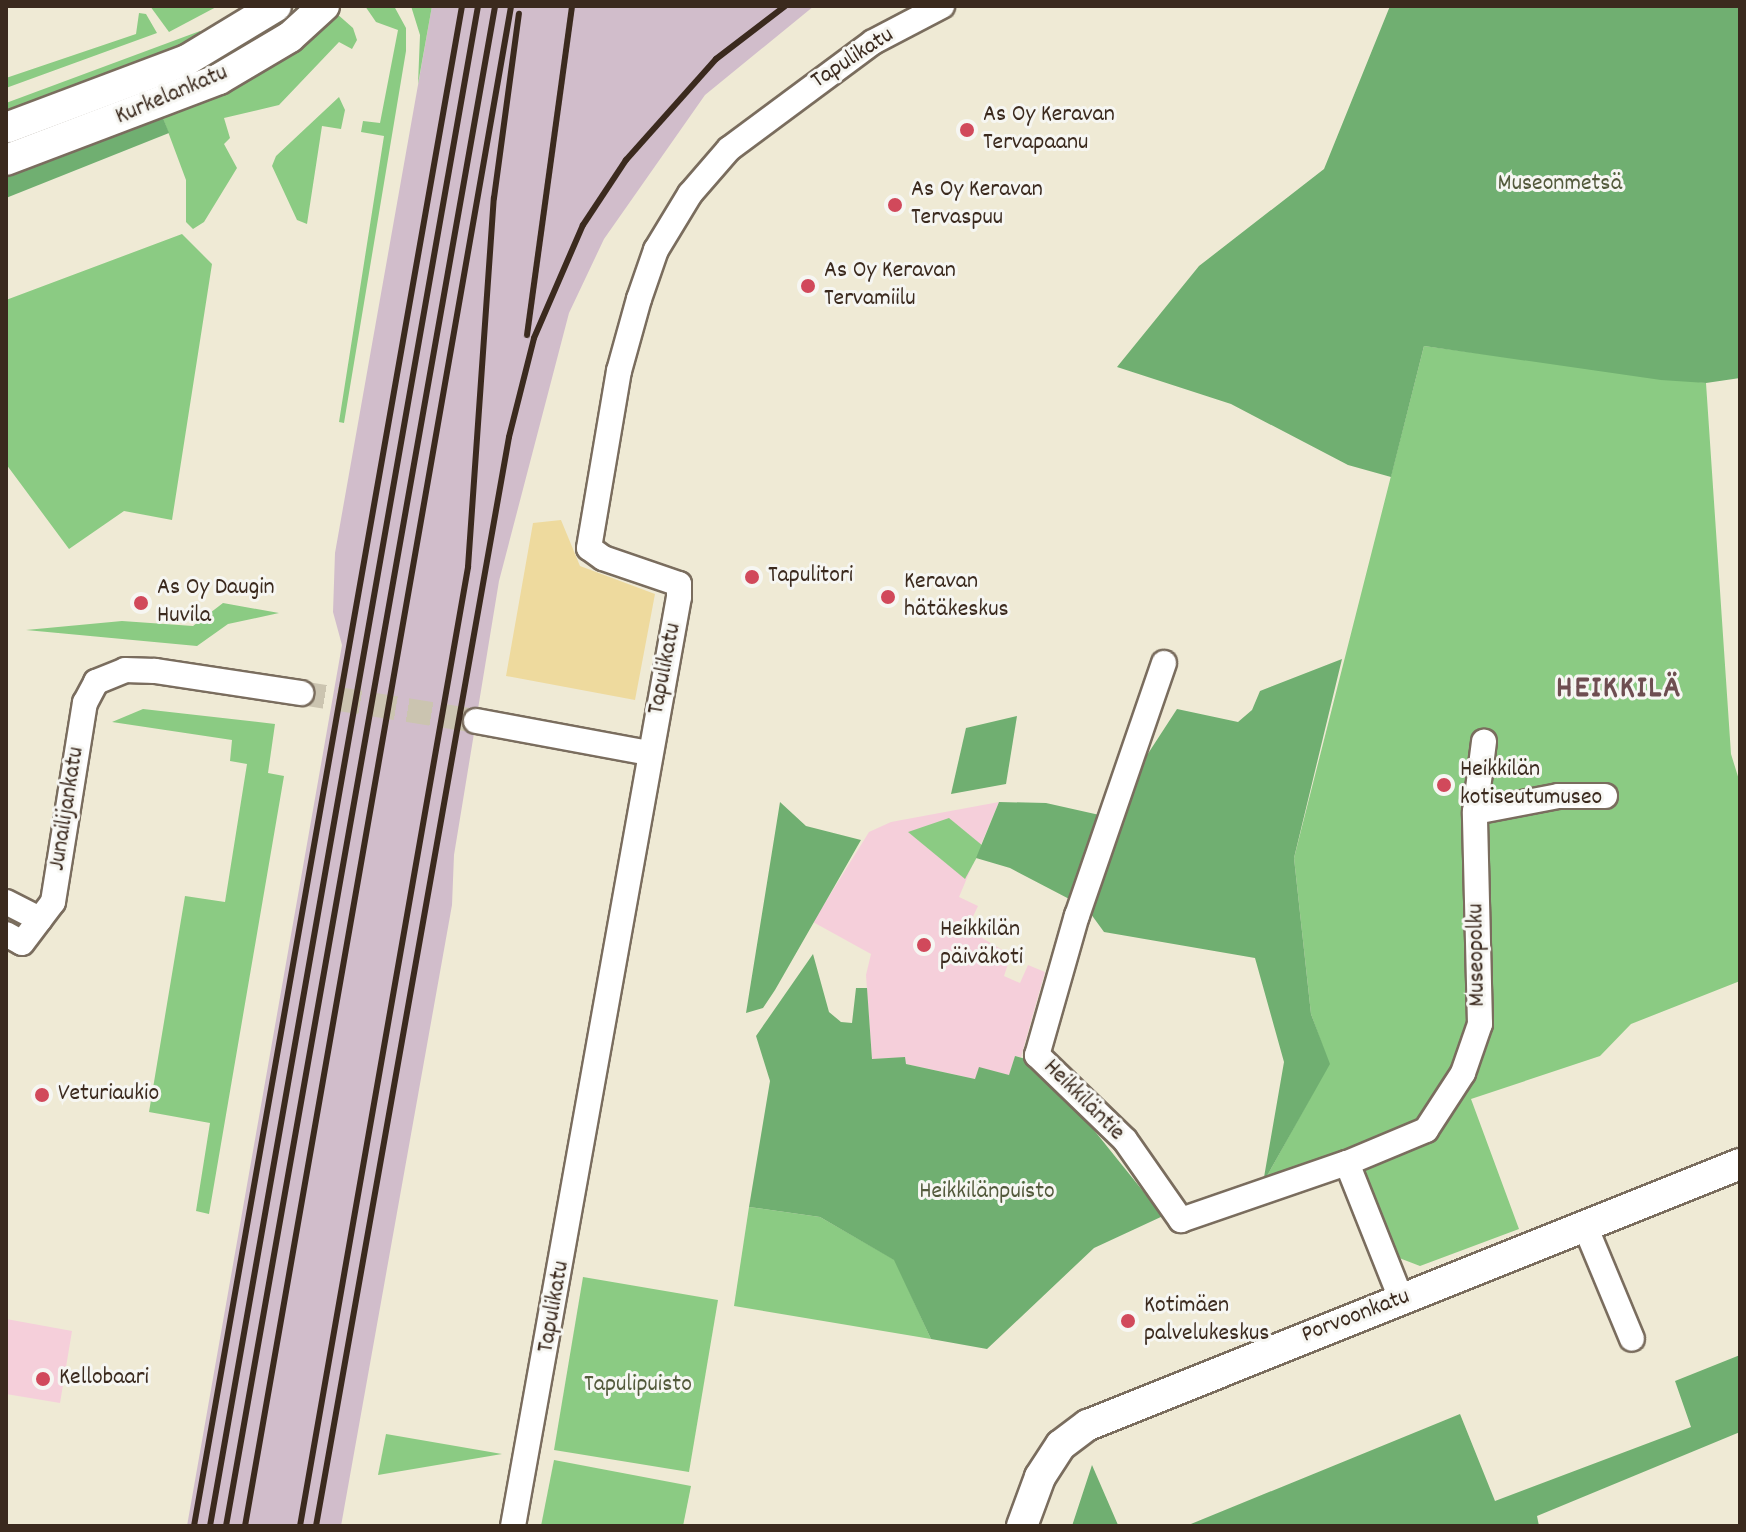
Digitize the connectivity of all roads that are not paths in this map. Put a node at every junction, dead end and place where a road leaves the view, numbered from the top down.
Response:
1 (276, 6) edge
2 (324, 6) edge
3 (942, 6) edge
4 (6, 128) edge
5 (6, 160) edge
6 (1164, 663) dead end
7 (301, 693) tunnel mouth
8 (476, 721) tunnel mouth
9 (1484, 742) dead end
10 (649, 753) junction
11 (1605, 796) dead end
12 (1475, 812) junction
13 (6, 902) edge
14 (40, 919) junction
15 (14, 938) edge
16 (1347, 1163) junction
17 (1740, 1164) edge
18 (1585, 1226) junction
19 (1401, 1299) junction
20 (1632, 1339) dead end
21 (513, 1526) edge
22 (1022, 1526) edge

1 - 4 street, Kurkelankatu
2 - 5 street, Kurkelankatu
3 - 10 street, Tapulikatu
6 - 16 street, Heikkiläntie
7 - 14 street, Junailijankatu
8 - 10 street
9 - 12 street, Museopolku
10 - 21 street, Tapulikatu
11 - 12 street
12 - 16 street, Museopolku
13 - 14 street
14 - 15 street, Junailijankatu
16 - 19 street
17 - 18 street, Porvoonkatu
18 - 19 street, Porvoonkatu
18 - 20 street
19 - 22 street, Porvoonkatu

